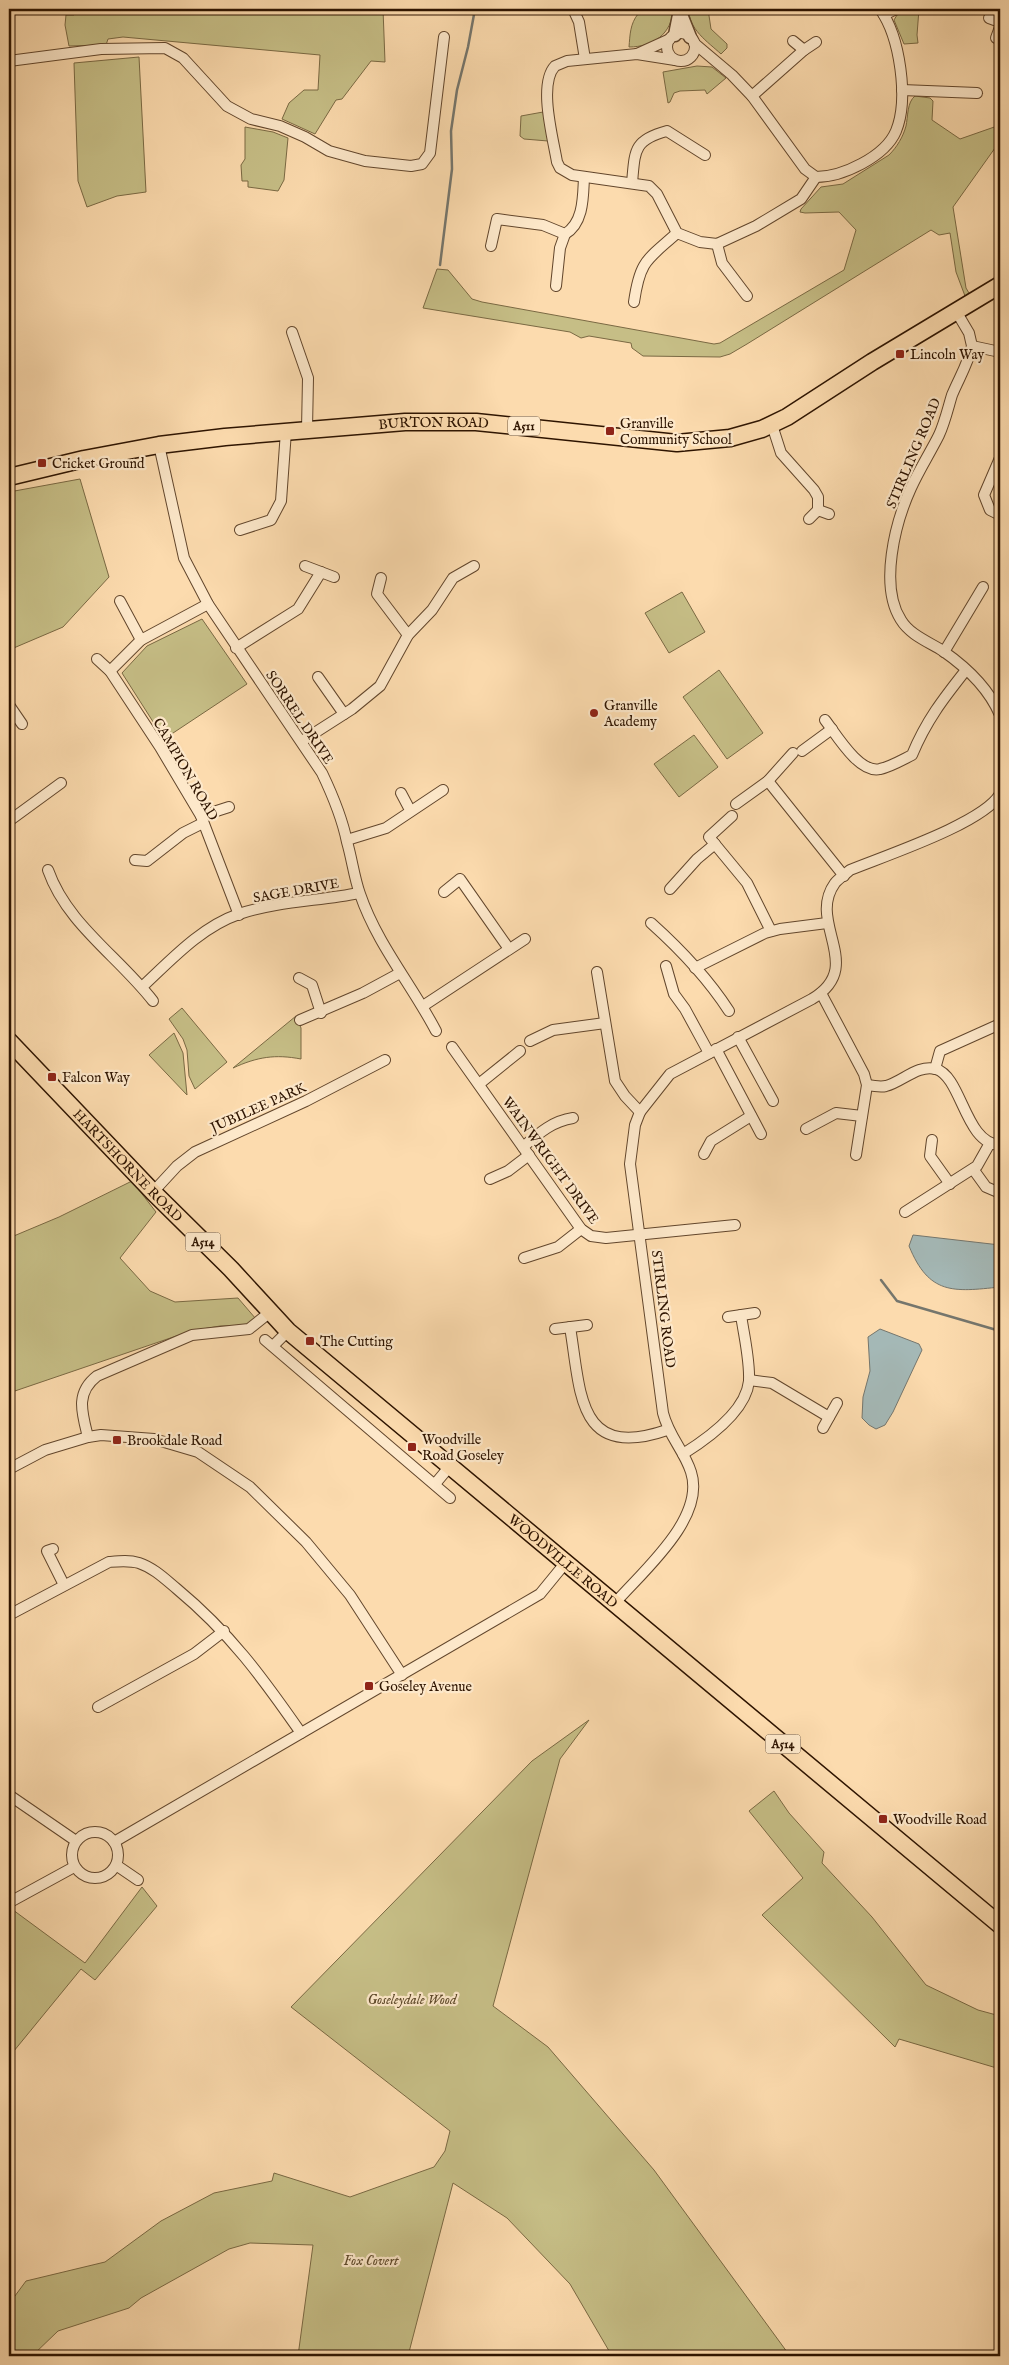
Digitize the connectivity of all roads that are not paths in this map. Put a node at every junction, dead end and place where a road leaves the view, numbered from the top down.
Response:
1 (573, 9) edge
2 (896, 9) edge
3 (680, 10) edge
4 (882, 12) edge
5 (989, 18) dead end
6 (1000, 22) edge
7 (1000, 27) edge
8 (672, 37) junction
9 (444, 38) dead end
10 (996, 38) dead end
11 (692, 40) junction
12 (793, 41) dead end
13 (816, 42) dead end
14 (804, 50) junction
15 (636, 54) junction
16 (585, 59) junction
17 (675, 60) junction
18 (688, 60) junction
19 (715, 60) junction
20 (9, 61) edge
21 (902, 90) junction
22 (977, 93) dead end
23 (752, 96) junction
24 (705, 155) dead end
25 (584, 177) junction
26 (816, 177) junction
27 (632, 183) junction
28 (677, 233) junction
29 (566, 234) junction
30 (718, 244) junction
31 (491, 246) dead end
32 (1000, 285) edge
33 (556, 286) dead end
34 (747, 296) dead end
35 (634, 302) dead end
36 (956, 311) junction
37 (292, 332) dead end
38 (972, 346) junction
39 (1000, 352) edge
40 (772, 425) junction
41 (307, 429) junction
42 (286, 431) junction
43 (159, 445) junction
44 (1000, 458) edge
45 (9, 477) edge
46 (818, 510) junction
47 (829, 514) dead end
48 (1000, 515) edge
49 (809, 519) dead end
50 (240, 530) dead end
51 (305, 566) dead end
52 (474, 566) dead end
53 (321, 572) junction
54 (334, 577) dead end
55 (381, 578) dead end
56 (983, 586) dead end
57 (120, 602) dead end
58 (208, 604) junction
59 (408, 635) junction
60 (142, 640) junction
61 (236, 648) junction
62 (944, 652) junction
63 (97, 659) dead end
64 (966, 670) junction
65 (110, 671) junction
66 (318, 677) dead end
67 (997, 698) edge
68 (10, 711) edge
69 (344, 714) junction
70 (1000, 715) edge
71 (825, 720) dead end
72 (22, 724) dead end
73 (832, 729) junction
74 (302, 741) junction
75 (768, 781) junction
76 (61, 783) dead end
77 (443, 790) dead end
78 (401, 793) dead end
79 (1000, 794) edge
80 (736, 804) dead end
81 (229, 807) dead end
82 (410, 810) junction
83 (732, 816) dead end
84 (202, 820) junction
85 (9, 821) edge
86 (347, 840) junction
87 (715, 844) junction
88 (135, 860) dead end
89 (48, 870) dead end
90 (844, 876) junction
91 (54, 887) junction
92 (670, 888) dead end
93 (44, 892) dead end
94 (444, 892) dead end
95 (359, 893) junction
96 (239, 914) junction
97 (651, 922) dead end
98 (827, 923) junction
99 (771, 931) junction
100 (525, 939) dead end
101 (509, 949) junction
102 (666, 966) dead end
103 (695, 968) junction
104 (597, 972) dead end
105 (400, 973) junction
106 (300, 978) dead end
107 (142, 987) junction
108 (821, 993) junction
109 (153, 1000) dead end
110 (423, 1006) junction
111 (729, 1010) dead end
112 (321, 1013) junction
113 (300, 1020) dead end
114 (605, 1023) junction
115 (1000, 1024) edge
116 (436, 1032) dead end
117 (738, 1038) junction
118 (9, 1041) edge
119 (530, 1041) dead end
120 (452, 1047) dead end
121 (520, 1051) dead end
122 (712, 1051) junction
123 (385, 1060) dead end
124 (936, 1069) junction
125 (479, 1084) junction
126 (867, 1085) junction
127 (773, 1101) dead end
128 (640, 1112) junction
129 (751, 1116) junction
130 (862, 1116) junction
131 (573, 1118) dead end
132 (806, 1129) dead end
133 (761, 1134) dead end
134 (932, 1140) dead end
135 (995, 1144) edge
136 (526, 1151) junction
137 (704, 1154) dead end
138 (856, 1154) dead end
139 (973, 1169) junction
140 (490, 1179) dead end
141 (950, 1184) junction
142 (153, 1192) junction
143 (1000, 1193) edge
144 (905, 1212) dead end
145 (735, 1225) dead end
146 (581, 1228) junction
147 (641, 1234) junction
148 (524, 1258) dead end
149 (269, 1313) junction
150 (755, 1313) dead end
151 (741, 1315) junction
152 (728, 1317) dead end
153 (587, 1324) dead end
154 (570, 1327) junction
155 (555, 1329) dead end
156 (288, 1331) junction
157 (749, 1380) junction
158 (837, 1404) dead end
159 (829, 1417) junction
160 (823, 1428) dead end
161 (667, 1430) junction
162 (88, 1436) junction
163 (683, 1454) junction
164 (450, 1466) junction
165 (9, 1469) edge
166 (435, 1484) junction
167 (450, 1498) dead end
168 (53, 1548) dead end
169 (567, 1561) junction
170 (64, 1585) junction
171 (615, 1603) junction
172 (9, 1615) edge
173 (224, 1631) junction
174 (402, 1675) junction
175 (98, 1707) dead end
176 (301, 1733) junction
177 (9, 1795) edge
178 (76, 1841) junction
179 (114, 1842) junction
180 (116, 1865) junction
181 (74, 1866) junction
182 (138, 1880) dead end
183 (10, 1902) dead end
184 (1000, 1925) edge

1 - 16 street
2 - 4 street
3 - 8 street
3 - 11 street
4 - 21 street
5 - 6 street
7 - 10 street
8 - 11 street
8 - 15 street
8 - 17 street
9 - 20 street
11 - 18 street
11 - 19 street
12 - 14 street
13 - 14 street
14 - 23 street
15 - 16 street
15 - 17 street
16 - 25 street
17 - 18 street
18 - 19 street
19 - 23 street
21 - 22 street
21 - 26 street
23 - 26 street
24 - 27 street
25 - 27 street
25 - 29 street
26 - 30 street
27 - 28 street
28 - 30 street
28 - 35 street
29 - 31 street
29 - 33 street
30 - 34 street
32 - 36 main road, BURTON ROAD / A511
36 - 38 street
36 - 40 main road, BURTON ROAD / A511
37 - 41 street
38 - 39 street
38 - 62 street, STIRLING ROAD
40 - 41 main road, BURTON ROAD / A511
40 - 46 street
41 - 42 main road, BURTON ROAD / A511
42 - 43 main road, BURTON ROAD / A511
42 - 50 street
43 - 45 main road, BURTON ROAD / A511
43 - 58 street, SORREL DRIVE
44 - 48 street
46 - 47 street
46 - 49 street
51 - 53 street
52 - 59 street
53 - 54 street
53 - 61 street
55 - 59 street
56 - 62 street
57 - 60 street
58 - 60 street
58 - 61 street, SORREL DRIVE
59 - 69 street
60 - 65 street
61 - 74 street, SORREL DRIVE
62 - 64 street, STIRLING ROAD
63 - 65 street, CAMPION ROAD
64 - 67 street, STIRLING ROAD
64 - 73 street
65 - 84 street, CAMPION ROAD
66 - 69 street
67 - 70 street, STIRLING ROAD
68 - 72 street
69 - 74 street
71 - 73 street
73 - 75 street
74 - 86 street, SORREL DRIVE
75 - 80 street
75 - 90 street
76 - 85 street
77 - 82 street
78 - 82 street
79 - 90 street, STIRLING ROAD
81 - 84 street
82 - 86 street
83 - 87 street
84 - 88 street
84 - 96 street, CAMPION ROAD
86 - 95 street, SORREL DRIVE
87 - 92 street
87 - 99 street
89 - 91 street
90 - 98 street, STIRLING ROAD
91 - 93 street
91 - 107 street
94 - 101 street
95 - 96 street, SAGE DRIVE
95 - 105 street, SORREL DRIVE
96 - 107 street, SAGE DRIVE
97 - 103 street
98 - 99 street
98 - 108 street, STIRLING ROAD
99 - 103 street
100 - 101 street
101 - 110 street
102 - 122 street
103 - 111 street
104 - 114 street
105 - 110 street, SORREL DRIVE
105 - 112 street
106 - 112 street
107 - 109 street
108 - 117 street, STIRLING ROAD
108 - 126 street
110 - 116 street, SORREL DRIVE
112 - 113 street
114 - 119 street
114 - 128 street
115 - 124 street
117 - 122 street, STIRLING ROAD
117 - 127 street
118 - 142 main road, HARTSHORNE ROAD / A514
120 - 125 street, WAINWRIGHT DRIVE
121 - 125 street
122 - 128 street, STIRLING ROAD
122 - 129 street
123 - 142 street, JUBILEE PARK
124 - 126 street
124 - 135 street
125 - 136 street, WAINWRIGHT DRIVE
126 - 130 street
128 - 147 street, STIRLING ROAD
129 - 133 street
129 - 137 street
130 - 132 street
130 - 138 street
131 - 136 street
134 - 141 street
135 - 139 street
136 - 140 street
136 - 146 street, WAINWRIGHT DRIVE
139 - 141 street
139 - 143 street
141 - 144 street
142 - 149 main road, HARTSHORNE ROAD / A514
145 - 147 street, WAINWRIGHT DRIVE
146 - 147 street, WAINWRIGHT DRIVE
146 - 148 street
147 - 161 street, STIRLING ROAD
149 - 156 main road, WOODVILLE ROAD / A514
149 - 162 street
150 - 151 street
151 - 152 street
151 - 157 street
153 - 154 street
154 - 155 street
154 - 161 street
156 - 164 main road, WOODVILLE ROAD / A514
156 - 166 street
157 - 159 street
157 - 163 street
158 - 159 street
159 - 160 street
161 - 163 street, STIRLING ROAD
162 - 165 street
162 - 174 street
163 - 171 street, STIRLING ROAD
164 - 166 street
164 - 169 main road, WOODVILLE ROAD / A514
166 - 167 street
168 - 170 street
169 - 171 main road, WOODVILLE ROAD / A514
169 - 174 street
170 - 172 street
170 - 173 street
171 - 184 main road, WOODVILLE ROAD / A514
173 - 175 street
173 - 176 street
174 - 176 street
176 - 179 street
177 - 178 street
178 - 179 street
178 - 181 street
179 - 180 street
180 - 181 street
180 - 182 street
181 - 183 street

